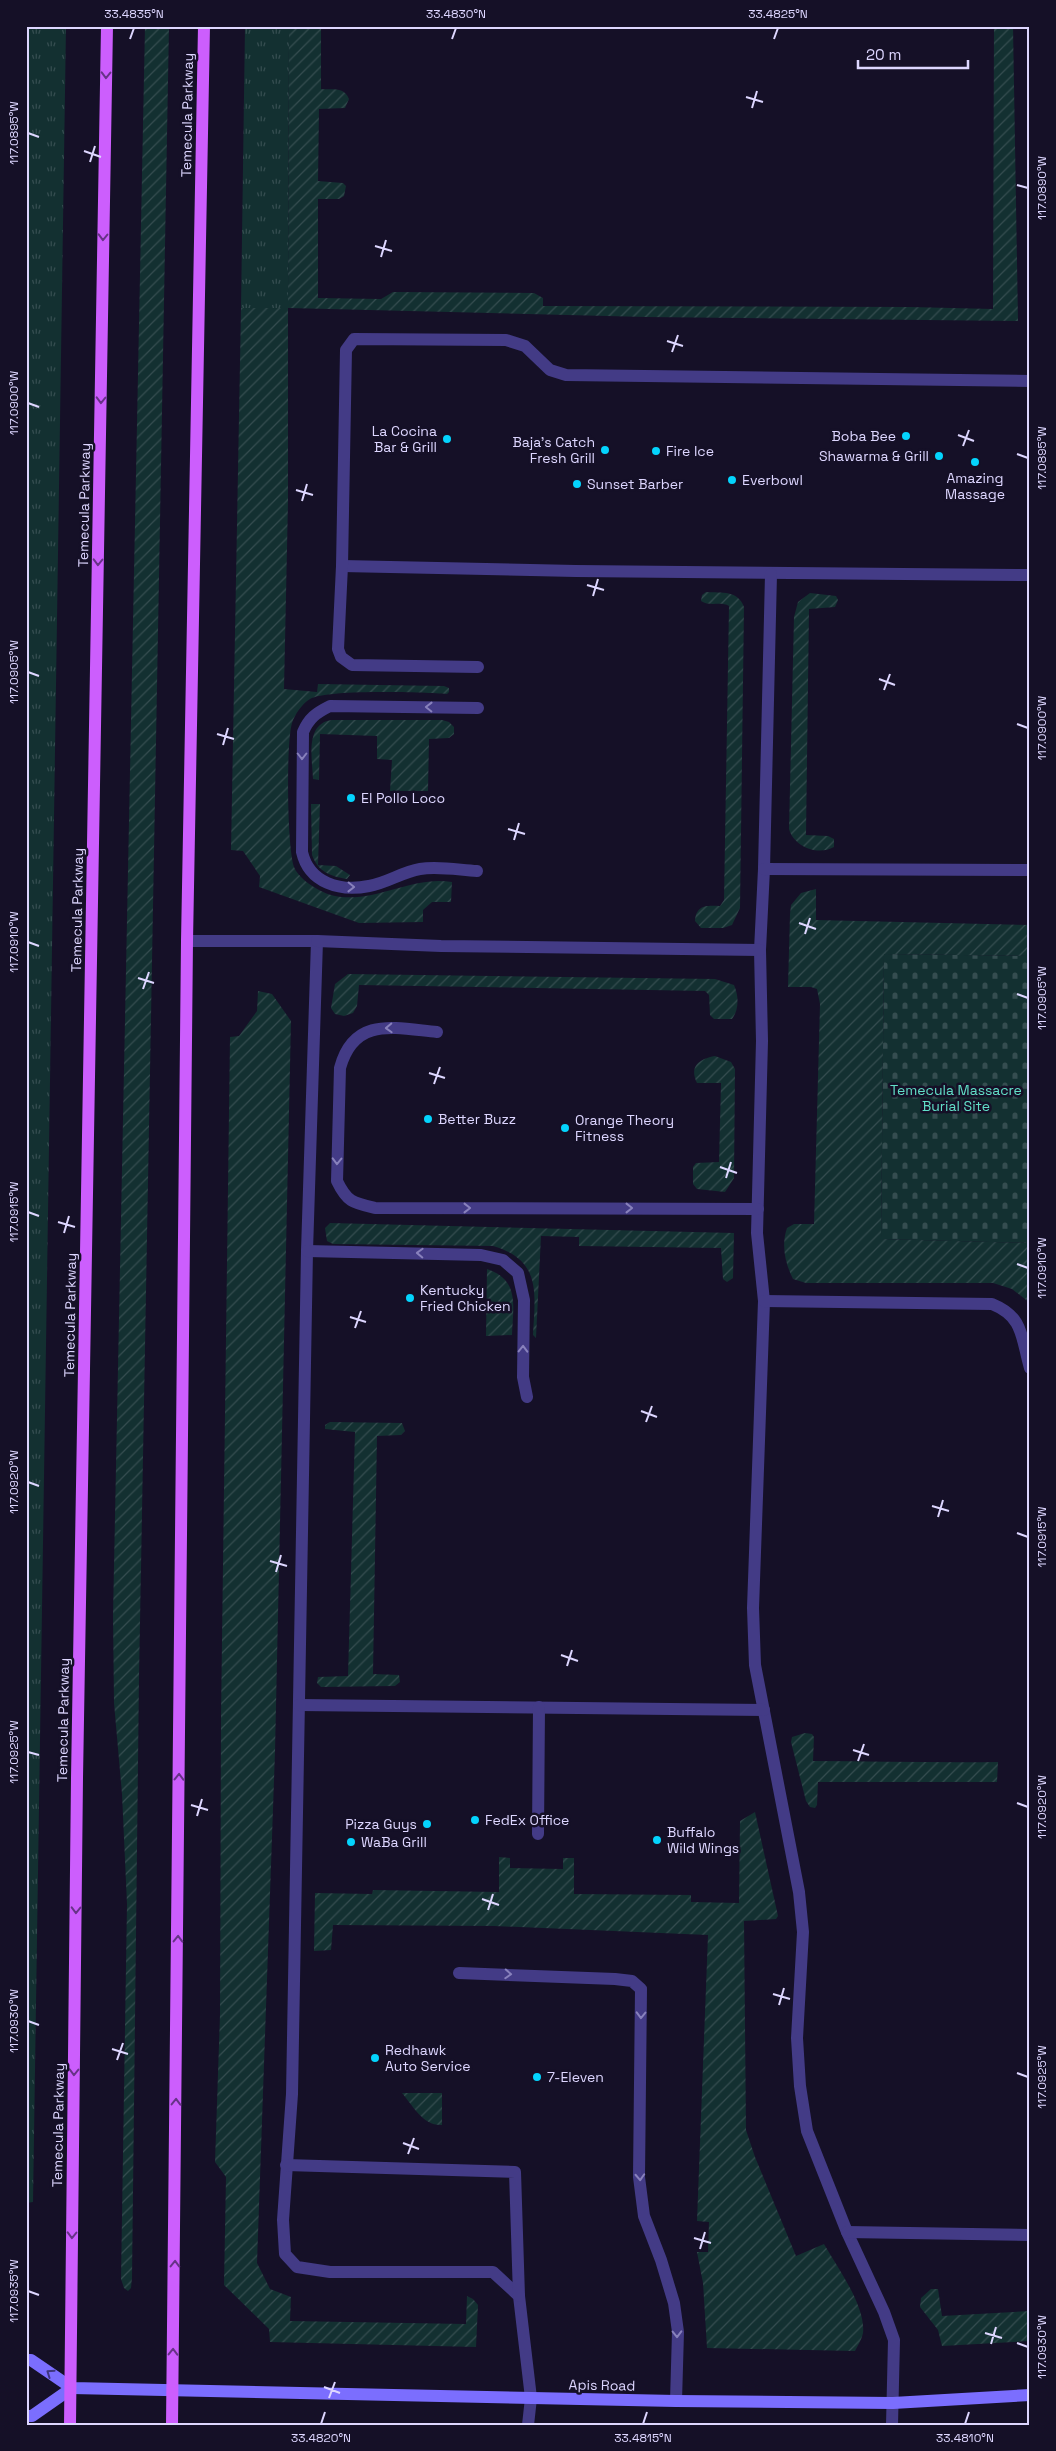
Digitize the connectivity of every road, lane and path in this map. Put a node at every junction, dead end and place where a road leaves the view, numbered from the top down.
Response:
1 (107, 26) edge
2 (204, 26) edge
3 (1030, 380) edge
4 (342, 566) junction
5 (771, 574) junction
6 (1030, 575) edge
7 (478, 667) dead end
8 (478, 708) dead end
9 (764, 869) junction
10 (1030, 870) edge
11 (477, 871) dead end
12 (187, 940) junction
13 (316, 941) junction
14 (760, 950) junction
15 (437, 1032) dead end
16 (758, 1209) junction
17 (307, 1251) junction
18 (764, 1301) junction
19 (1030, 1368) edge
20 (527, 1397) dead end
21 (300, 1705) junction
22 (540, 1708) junction
23 (764, 1710) junction
24 (538, 1834) dead end
25 (459, 1973) dead end
26 (286, 2165) junction
27 (847, 2232) junction
28 (1030, 2235) edge
29 (519, 2296) junction
30 (26, 2360) edge
31 (72, 2388) junction
32 (172, 2391) junction
33 (1030, 2395) edge
34 (531, 2398) junction
35 (676, 2401) junction
36 (893, 2403) junction
37 (26, 2416) edge
38 (70, 2425) edge
39 (172, 2425) edge
40 (528, 2425) edge
41 (892, 2425) edge

1 -> 31 main road, Temecula Parkway
2 - 12 main road, Temecula Parkway
3 - 4 lane
4 - 5 lane
4 - 7 lane
5 - 6 lane
5 - 9 lane
8 -> 11 lane
9 - 10 lane
9 - 14 lane
12 - 13 lane
32 -> 12 main road, Temecula Parkway
13 - 14 lane
13 - 17 lane
14 - 16 lane
15 -> 16 lane
16 - 18 lane
20 -> 17 lane
17 - 21 lane
18 - 19 lane
18 - 23 lane
21 - 22 lane
21 - 26 lane
22 - 23 lane
22 - 24 lane
23 - 27 lane
25 -> 35 lane
26 - 29 lane
26 - 29 lane
27 - 28 lane
27 - 36 lane
29 - 34 lane
31 -> 30 main road
31 - 32 main road, Apis Road
31 - 37 main road
31 - 38 main road, Temecula Parkway
32 - 34 main road, Apis Road
32 - 39 main road, Temecula Parkway
33 - 36 main road, Apis Road
34 - 35 main road, Apis Road
34 - 40 lane
35 - 36 main road, Apis Road
36 - 41 lane

